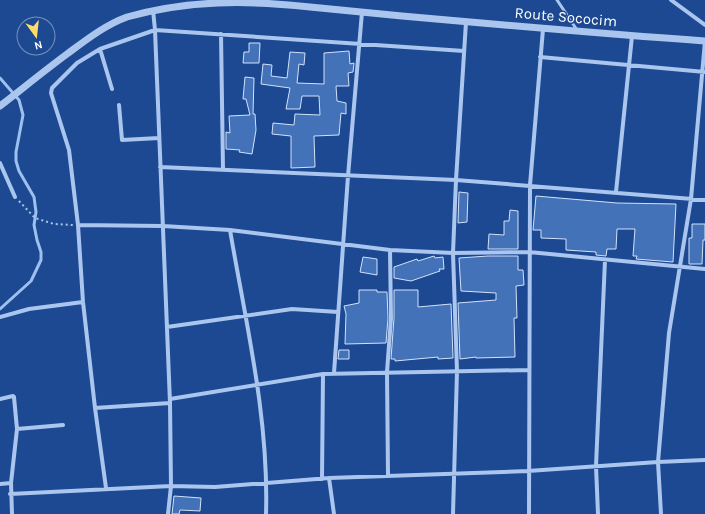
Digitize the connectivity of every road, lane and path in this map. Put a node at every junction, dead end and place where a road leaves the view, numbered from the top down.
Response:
1 (557, 0) edge
2 (671, 0) edge
3 (153, 9) junction
4 (362, 12) junction
5 (466, 22) junction
6 (705, 25) edge
7 (543, 29) junction
8 (155, 30) junction
9 (578, 32) junction
10 (222, 34) junction
11 (632, 36) junction
12 (705, 41) edge
13 (360, 44) junction
14 (100, 49) junction
15 (464, 51) junction
16 (540, 57) junction
17 (629, 65) junction
18 (703, 72) edge
19 (112, 89) dead end
20 (119, 105) dead end
21 (0, 106) edge
22 (159, 138) junction
23 (0, 163) edge
24 (160, 167) junction
25 (223, 170) junction
26 (348, 176) junction
27 (456, 180) junction
28 (530, 185) junction
29 (616, 192) junction
30 (15, 197) joint
31 (691, 199) junction
32 (705, 200) edge
33 (78, 225) junction
34 (163, 226) junction
35 (230, 230) junction
36 (343, 244) junction
37 (390, 250) junction
38 (530, 252) junction
39 (453, 253) junction
40 (605, 260) junction
41 (679, 267) junction
42 (705, 269) edge
43 (83, 302) junction
44 (338, 312) junction
45 (245, 315) junction
46 (0, 317) edge
47 (167, 327) junction
48 (529, 370) junction
49 (457, 371) junction
50 (387, 372) junction
51 (334, 373) junction
52 (323, 374) junction
53 (257, 384) junction
54 (0, 399) edge
55 (170, 401) junction
56 (95, 408) junction
57 (63, 424) dead end
58 (17, 429) junction
59 (705, 460) edge
60 (658, 462) junction
61 (596, 466) junction
62 (528, 471) junction
63 (455, 474) junction
64 (388, 476) junction
65 (328, 478) junction
66 (322, 479) junction
67 (11, 483) junction
68 (0, 484) edge
69 (267, 484) junction
70 (171, 486) junction
71 (106, 488) junction
72 (10, 494) junction
73 (12, 514) edge
74 (168, 514) edge
75 (266, 514) edge
76 (334, 514) edge
77 (453, 514) edge
78 (528, 514) edge
79 (598, 514) edge
80 (661, 514) edge

1 - 9 lane
2 - 6 street
3 - 4 street, Route Sococim
3 - 8 street
3 - 21 street, Route Sococim
4 - 5 street, Route Sococim
4 - 13 street
5 - 7 street, Route Sococim
5 - 15 street
7 - 9 street, Route Sococim
7 - 16 street
8 - 10 street
8 - 14 street
8 - 22 street
9 - 11 street, Route Sococim
10 - 13 street
10 - 25 street
11 - 12 street, Route Sococim
11 - 17 street
12 - 18 street
13 - 15 street
13 - 26 street
14 - 19 street
14 - 33 street
15 - 27 street
16 - 17 street
16 - 28 street
17 - 18 street
17 - 29 street
18 - 31 street
20 - 22 street
22 - 24 street
23 - 30 street
24 - 25 street
24 - 34 street
25 - 26 street
26 - 27 street
26 - 36 street
27 - 28 street
27 - 39 street
28 - 29 street
28 - 38 street
29 - 31 street
30 - 33 path
31 - 32 street
31 - 41 street
33 - 34 street
33 - 43 street
34 - 35 street
34 - 47 street
35 - 36 street
35 - 45 street
36 - 37 street
36 - 44 street
37 - 39 street
37 - 50 street
38 - 39 street
38 - 40 street
38 - 48 street
39 - 49 street
40 - 41 street
40 - 61 street
41 - 42 street
41 - 60 street
43 - 46 street
43 - 56 street
44 - 45 street
44 - 51 street
45 - 47 street
45 - 53 street
47 - 55 street
48 - 49 street
48 - 62 street
49 - 50 street
49 - 63 street
50 - 51 street
50 - 64 street
51 - 52 street
52 - 53 street
52 - 66 street
53 - 55 street
53 - 69 street
54 - 58 street
55 - 56 street
55 - 70 street
56 - 71 street
57 - 58 street
58 - 67 street
59 - 60 street
60 - 61 street
60 - 80 street
61 - 62 street
61 - 79 street
62 - 63 street
62 - 78 street
63 - 64 street
63 - 77 street
64 - 65 street
65 - 66 street
65 - 76 street
66 - 69 street
67 - 68 street
67 - 72 street
69 - 70 street
69 - 75 street
70 - 71 street
70 - 74 street
71 - 72 street
72 - 73 street

